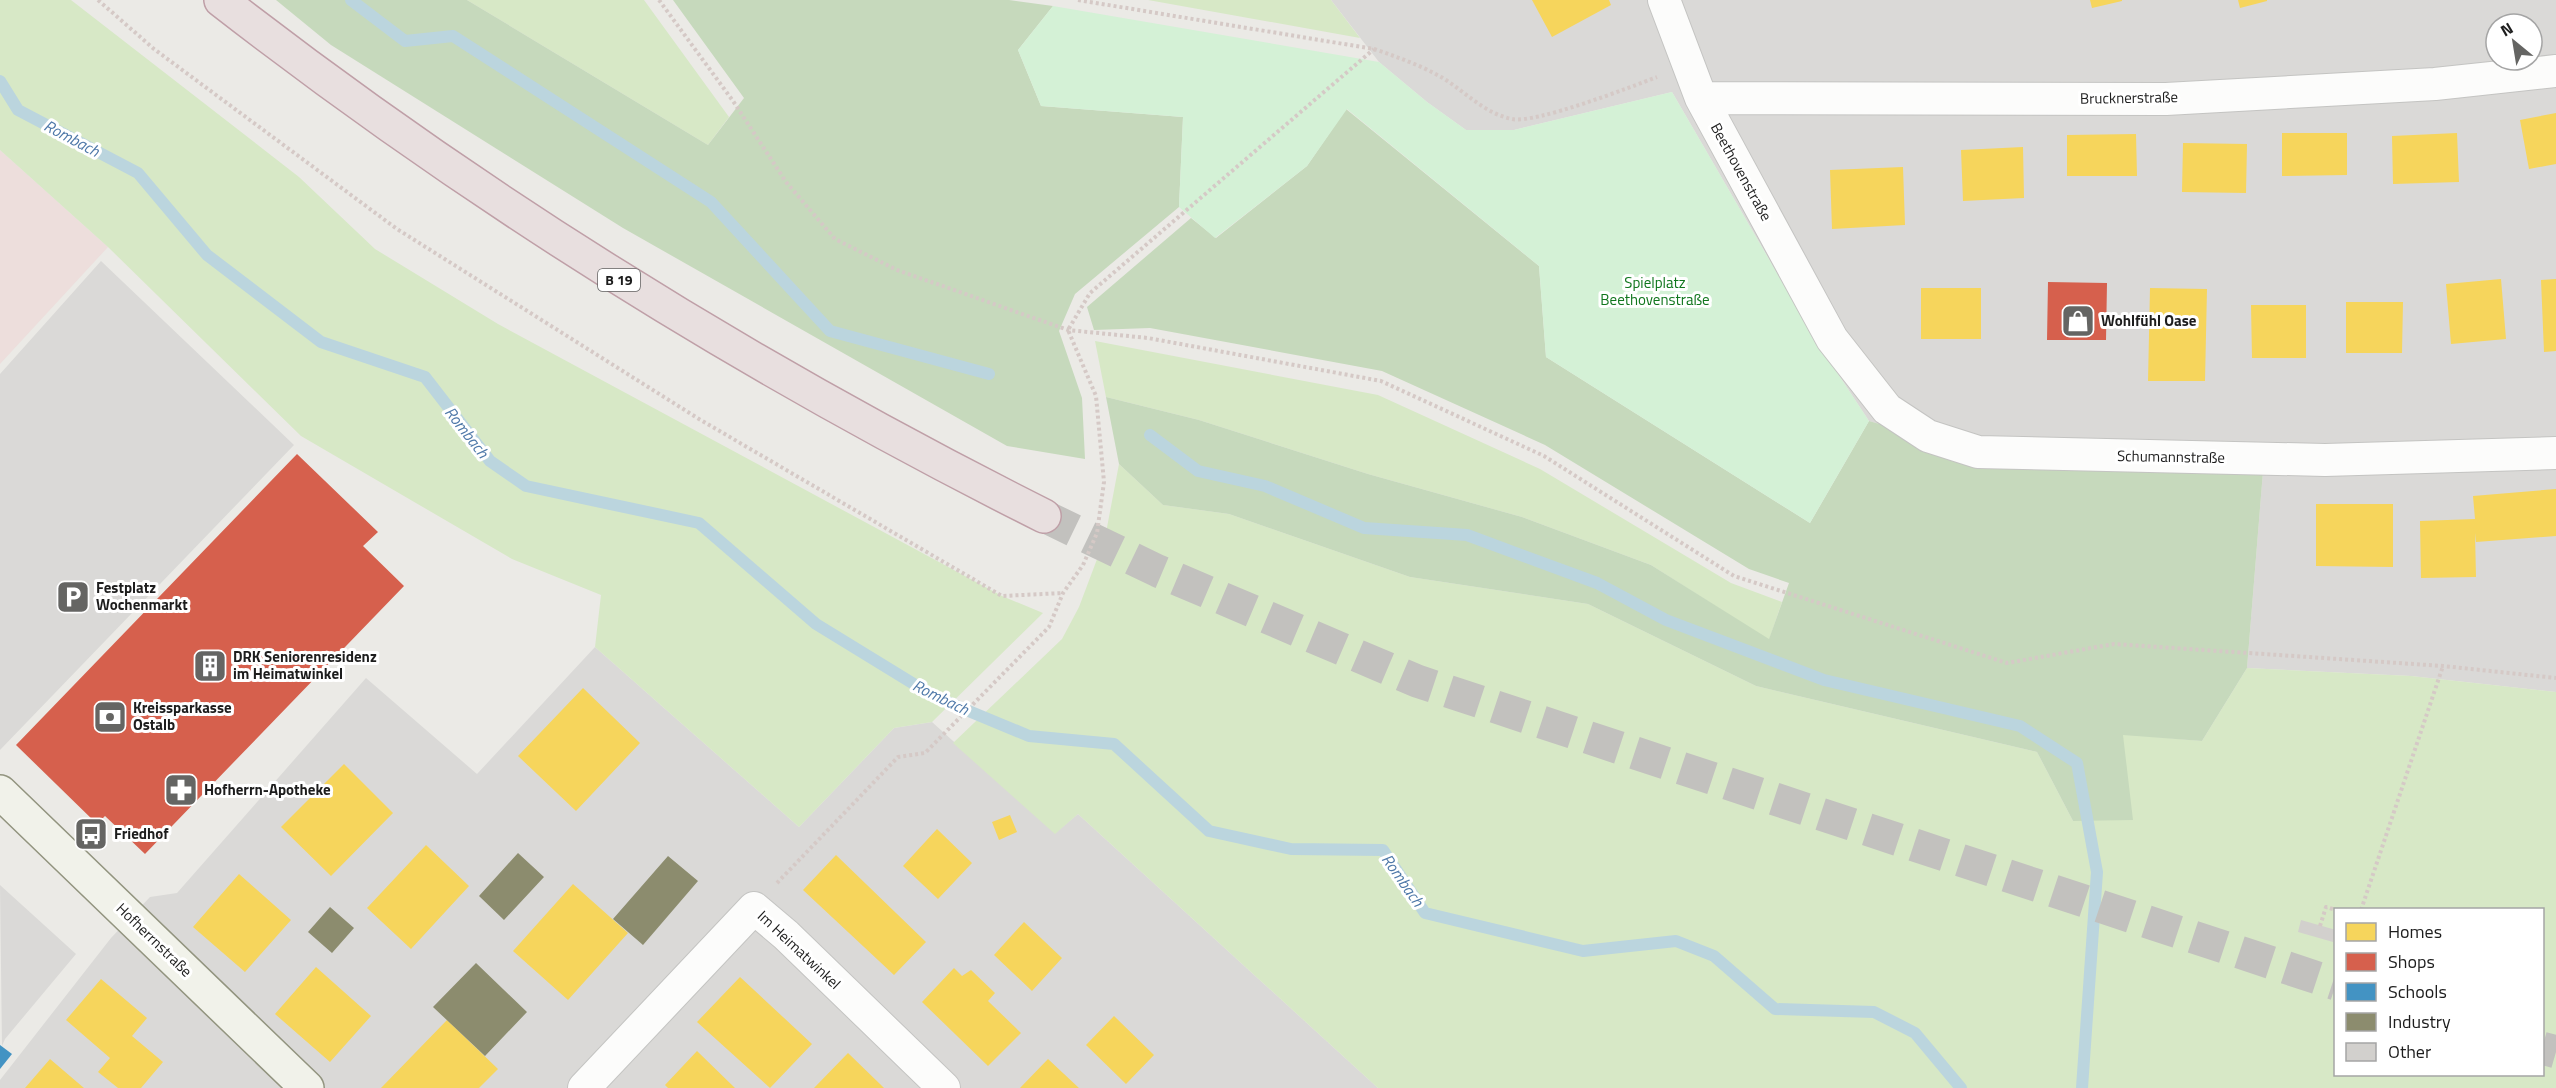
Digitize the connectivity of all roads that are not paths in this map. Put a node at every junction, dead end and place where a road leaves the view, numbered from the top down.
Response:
1 (221, 0) edge
2 (1664, 0) edge
3 (2556, 71) edge
4 (1701, 98) junction
5 (1832, 339) joint
6 (2556, 453) edge
7 (1044, 516) tunnel mouth
8 (0, 792) edge
9 (307, 1088) edge
10 (584, 1088) edge
11 (944, 1088) edge

1 - 7 highway, B 19
2 - 4 street, Beethovenstraße
3 - 4 street, Brucknerstraße
4 - 5 street, Beethovenstraße
5 - 6 street, Schumannstraße
8 - 9 street, Hofherrnstraße
10 - 11 street, Im Heimatwinkel

